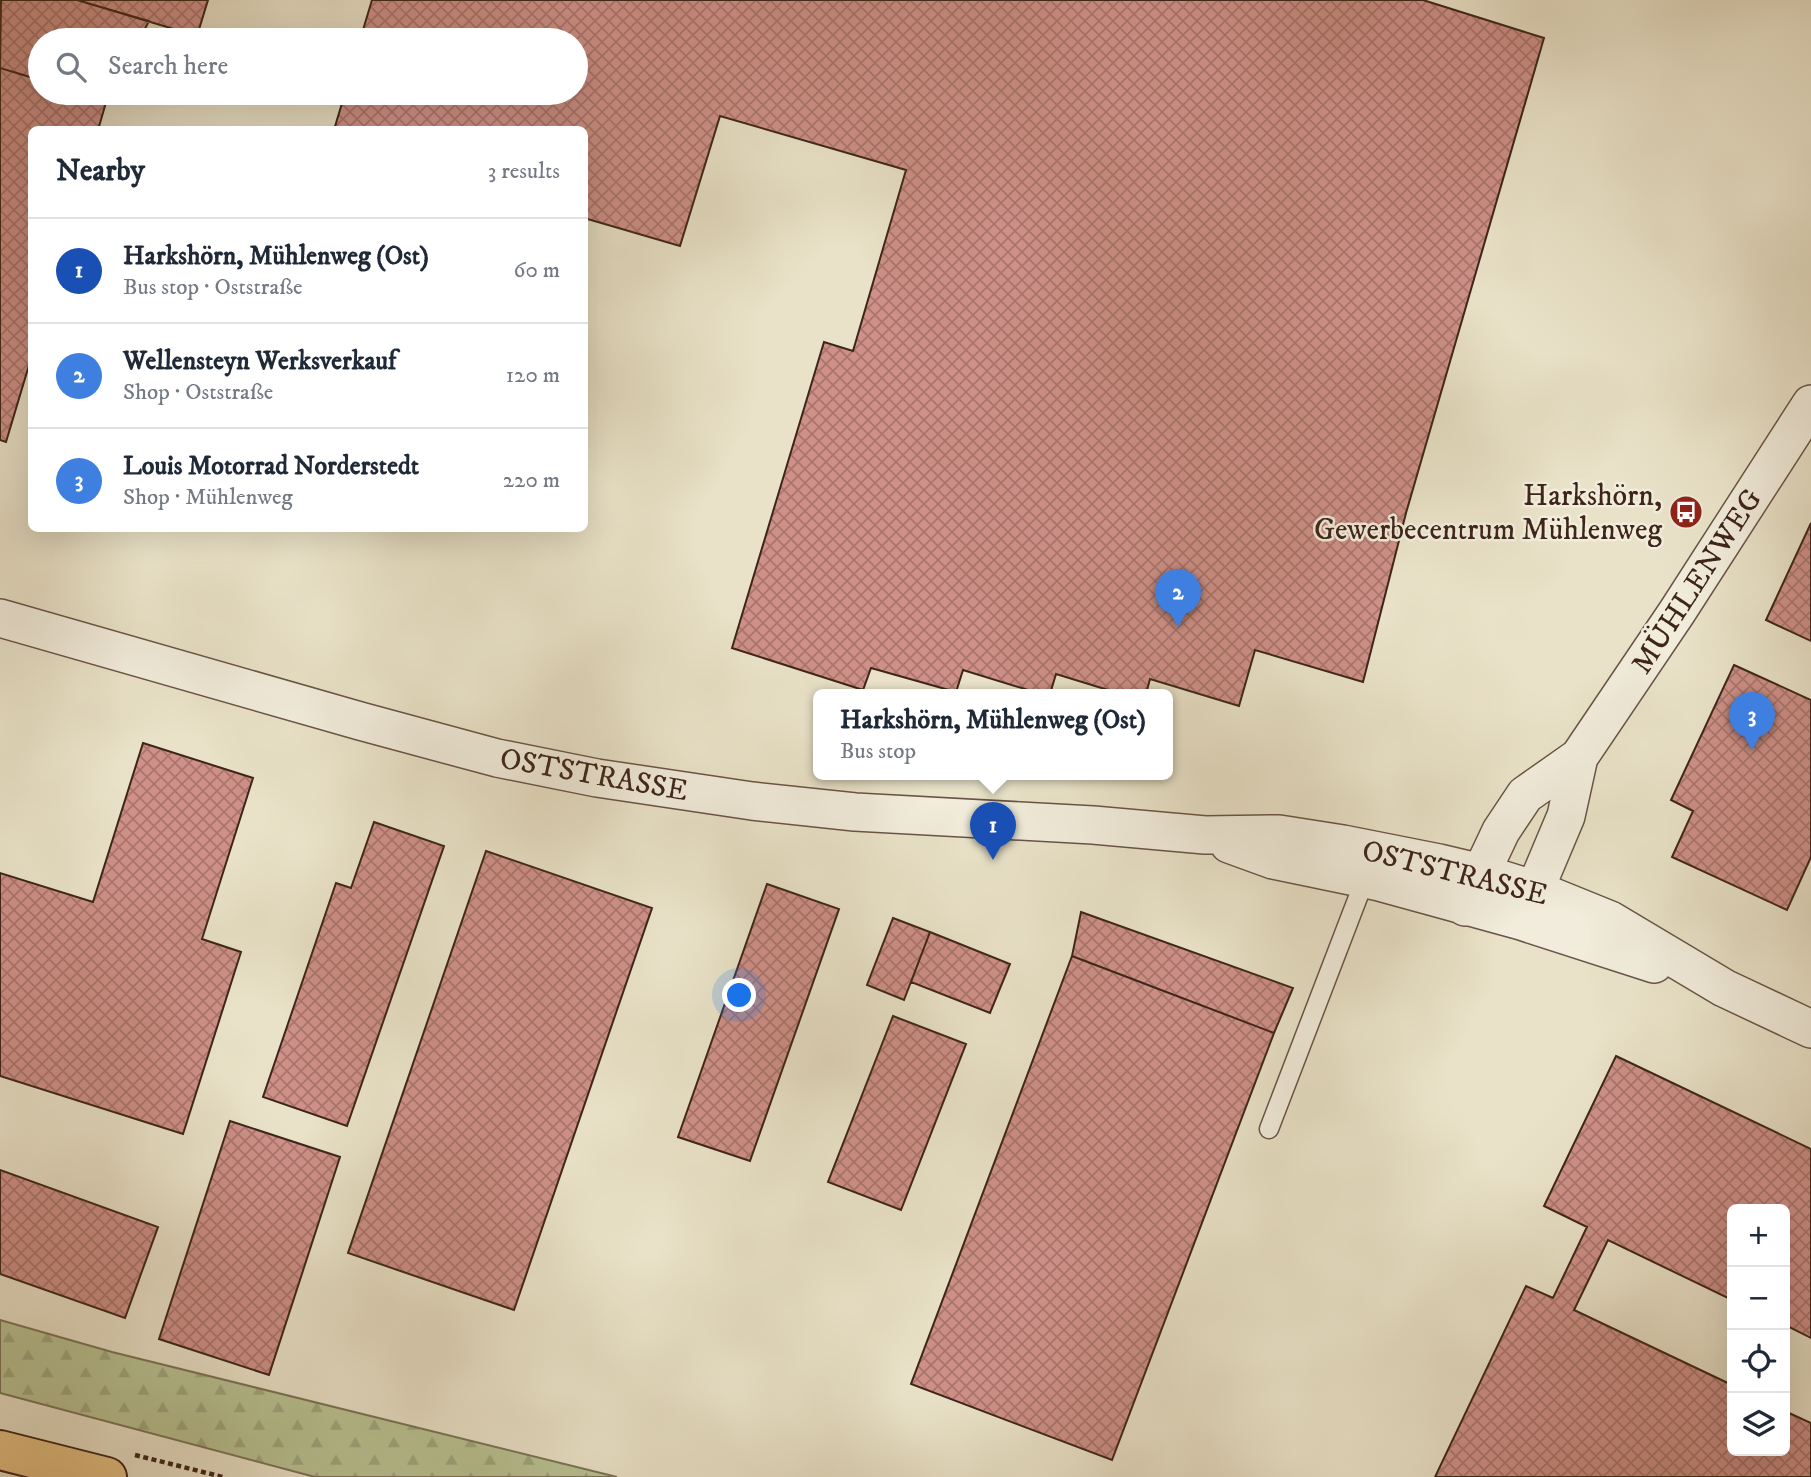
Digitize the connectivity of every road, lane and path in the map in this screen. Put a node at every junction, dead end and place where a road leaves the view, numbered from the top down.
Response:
1 (1811, 404) edge
2 (0, 618) edge
3 (1579, 757) junction
4 (1205, 835) junction
5 (1481, 873) junction
6 (1365, 879) junction
7 (1528, 906) junction
8 (1465, 907) junction
9 (1811, 1029) edge
10 (1269, 1129) dead end
11 (0, 1450) edge
12 (107, 1477) edge

1 - 3 street, MÜHLENWEG
2 - 4 street, OSTSTRASSE
3 - 5 street, MÜHLENWEG
3 - 7 street, MÜHLENWEG
4 - 5 street, OSTSTRASSE
4 - 6 street, OSTSTRASSE
5 - 7 street, OSTSTRASSE
5 - 8 street, MÜHLENWEG
6 - 8 street, OSTSTRASSE
6 - 10 lane
7 - 8 street, OSTSTRASSE
7 - 9 street, OSTSTRASSE
11 - 12 main road

